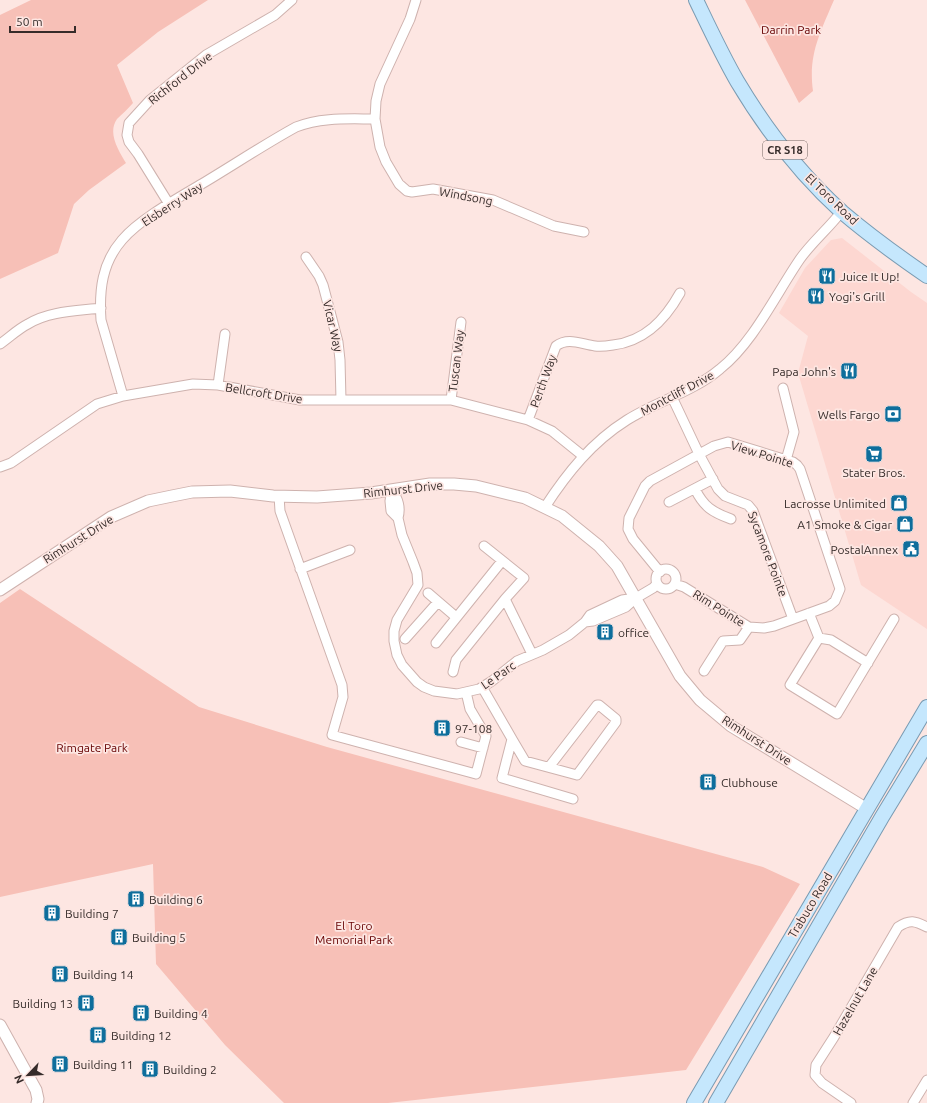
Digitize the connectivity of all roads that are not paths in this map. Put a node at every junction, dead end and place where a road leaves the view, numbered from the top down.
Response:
1 (292, 0) edge
2 (416, 0) edge
3 (696, 0) edge
4 (375, 119) junction
5 (169, 204) junction
6 (842, 211) junction
7 (584, 232) dead end
8 (306, 257) dead end
9 (927, 276) edge
10 (680, 293) dead end
11 (100, 308) junction
12 (461, 322) dead end
13 (225, 334) dead end
14 (0, 344) edge
15 (218, 385) junction
16 (783, 388) dead end
17 (123, 396) junction
18 (672, 397) junction
19 (341, 400) junction
20 (451, 400) junction
21 (528, 420) junction
22 (699, 454) junction
23 (583, 456) junction
24 (786, 460) junction
25 (0, 467) edge
26 (713, 479) junction
27 (695, 489) junction
28 (392, 490) junction
29 (279, 496) junction
30 (669, 502) dead end
31 (545, 507) junction
32 (731, 520) dead end
33 (484, 546) dead end
34 (350, 550) dead end
35 (502, 560) junction
36 (300, 570) junction
37 (660, 572) junction
38 (657, 584) junction
39 (675, 584) junction
40 (0, 590) edge
41 (428, 593) dead end
42 (636, 598) junction
43 (505, 600) junction
44 (438, 602) junction
45 (809, 613) junction
46 (456, 617) junction
47 (793, 619) junction
48 (894, 619) dead end
49 (749, 627) junction
50 (819, 638) junction
51 (406, 639) dead end
52 (436, 643) dead end
53 (532, 654) junction
54 (868, 663) junction
55 (704, 671) dead end
56 (452, 672) dead end
57 (482, 687) junction
58 (466, 692) junction
59 (927, 707) edge
60 (512, 739) junction
61 (461, 742) dead end
62 (927, 743) edge
63 (483, 748) junction
64 (550, 767) junction
65 (910, 771) junction
66 (573, 799) dead end
67 (867, 808) junction
68 (844, 883) junction
69 (927, 927) edge
70 (787, 944) junction
71 (770, 1010) junction
72 (0, 1025) edge
73 (927, 1080) edge
74 (38, 1101) edge
75 (694, 1103) edge
76 (716, 1103) edge
77 (851, 1103) edge
78 (914, 1103) edge

1 - 5 street, Richford Drive
2 - 4 street, Windsong
3 - 6 main road, El Toro Road / CR S18
4 - 5 street, Elsberry Way
4 - 7 street, Windsong
5 - 11 street, Elsberry Way
6 - 9 main road, El Toro Road / CR S18
6 - 18 street, Montcliff Drive
8 - 19 street, Vicar Way
10 - 21 street, Perth Way
11 - 14 street
11 - 17 street, Elsberry Way
12 - 20 street, Tuscan Way
13 - 15 street
15 - 17 street, Bellcroft Drive
15 - 19 street, Bellcroft Drive
16 - 24 street
17 - 25 street, Bellcroft Drive
18 - 22 street, Sycamore Pointe
18 - 23 street, Montcliff Drive
19 - 20 street, Bellcroft Drive
20 - 21 street, Bellcroft Drive
21 - 23 street, Bellcroft Drive
22 - 24 street, View Pointe
22 - 26 street, Sycamore Pointe
22 - 37 street
23 - 31 street, Montcliff Drive
24 - 45 street, View Pointe
26 - 27 street
26 - 47 street, Sycamore Pointe
27 - 30 street
27 - 32 street
28 - 29 street, Rimhurst Drive
28 - 31 street, Rimhurst Drive
28 - 58 street, Le Parc
29 - 36 street
29 - 40 street, Rimhurst Drive
31 - 42 street, Rimhurst Drive
33 - 35 street
34 - 36 street
35 - 43 street
35 - 46 street
36 - 63 street
37 - 38 street
37 - 39 street
38 - 39 street, Rim Pointe
38 - 42 street
39 - 49 street, Rim Pointe
41 - 44 street
42 - 53 street, Le Parc
42 - 67 street, Rimhurst Drive
43 - 53 street
43 - 56 street
44 - 46 street
44 - 51 street
45 - 47 street, Rim Pointe
45 - 50 street
46 - 52 street
47 - 49 street, Rim Pointe
48 - 54 street
49 - 55 street
50 - 54 street
50 - 54 street
53 - 57 street, Le Parc
57 - 58 street, Le Parc
57 - 60 street
58 - 63 street
59 - 67 main road, Trabuco Road
60 - 64 street
60 - 66 street
61 - 63 street
62 - 65 main road, Trabuco Road
64 - 64 street
65 - 67 main road
65 - 68 main road, Trabuco Road
67 - 68 main road
67 - 70 main road, Trabuco Road
68 - 71 main road, Trabuco Road
69 - 77 street, Hazelnut Lane
70 - 71 main road
70 - 75 main road, Trabuco Road
71 - 76 main road, Trabuco Road
72 - 74 street
73 - 78 street

